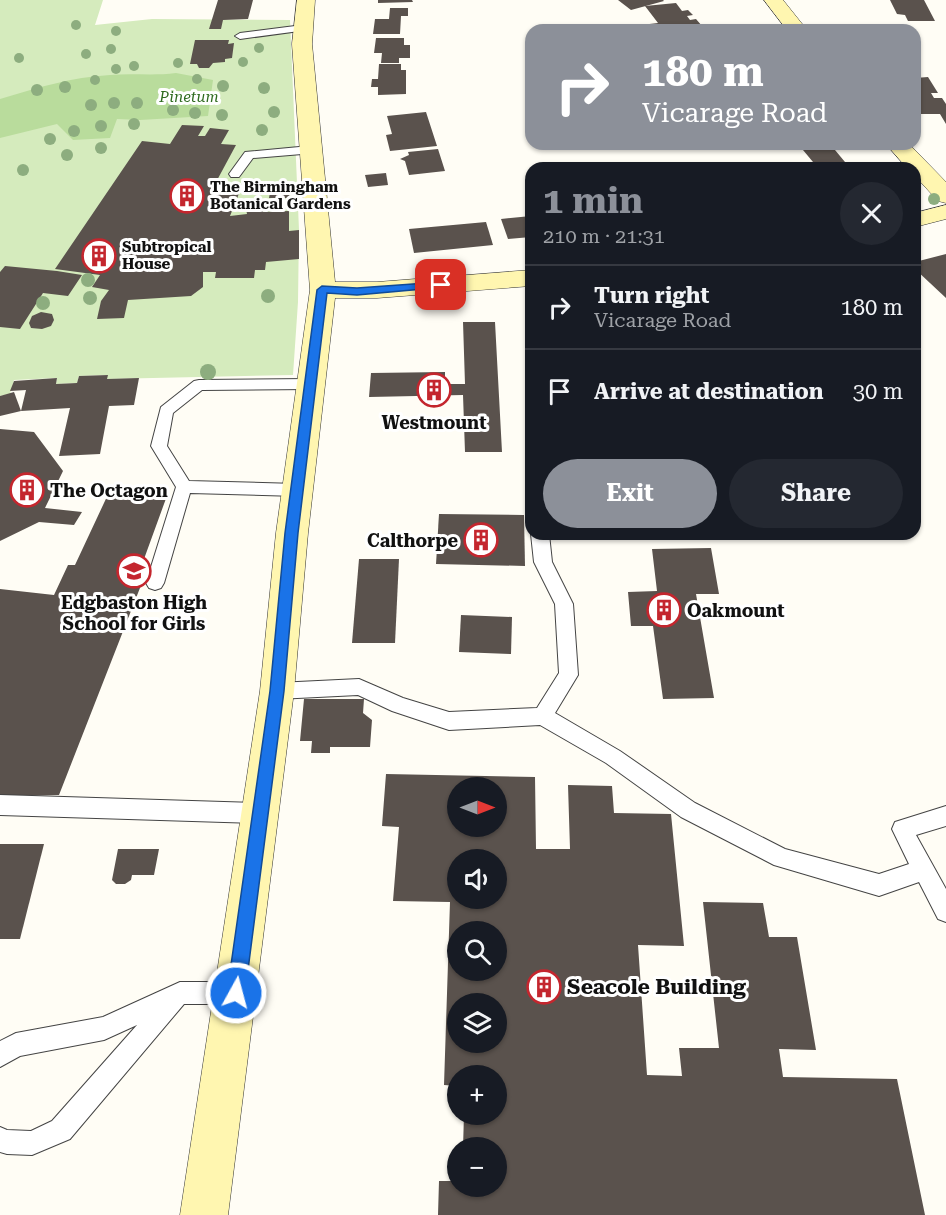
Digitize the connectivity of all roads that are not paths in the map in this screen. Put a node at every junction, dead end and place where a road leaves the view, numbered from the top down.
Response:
1 (306, 0) edge
2 (773, 0) edge
3 (792, 24) edge
4 (303, 28) junction
5 (240, 36) dead end
6 (310, 150) junction
7 (903, 150) edge
8 (914, 162) edge
9 (921, 169) edge
10 (236, 174) dead end
11 (946, 196) edge
12 (946, 213) edge
13 (921, 219) edge
14 (525, 278) edge
15 (322, 290) junction
16 (310, 384) junction
17 (184, 487) junction
18 (297, 490) junction
19 (541, 540) edge
20 (155, 583) dead end
21 (277, 691) junction
22 (543, 716) junction
23 (0, 805) edge
24 (259, 813) junction
25 (946, 816) edge
26 (923, 870) junction
27 (946, 911) edge
28 (180, 993) junction
29 (236, 993) junction
30 (0, 1055) edge
31 (0, 1139) edge
32 (204, 1215) edge

1 - 4 main road
2 - 3 main road
4 - 5 lane
4 - 6 main road
6 - 10 lane
6 - 15 main road
7 - 8 main road
9 - 11 main road
12 - 13 main road
14 - 15 main road
15 - 16 main road
16 - 17 lane
16 - 18 main road
17 - 18 lane
17 - 20 lane
18 - 21 main road
19 - 22 lane
21 - 22 lane
21 - 24 main road
22 - 26 lane
23 - 24 lane
24 - 29 main road
25 - 26 lane
26 - 27 lane
28 - 29 lane
28 - 30 lane
28 - 31 lane
29 - 32 main road

